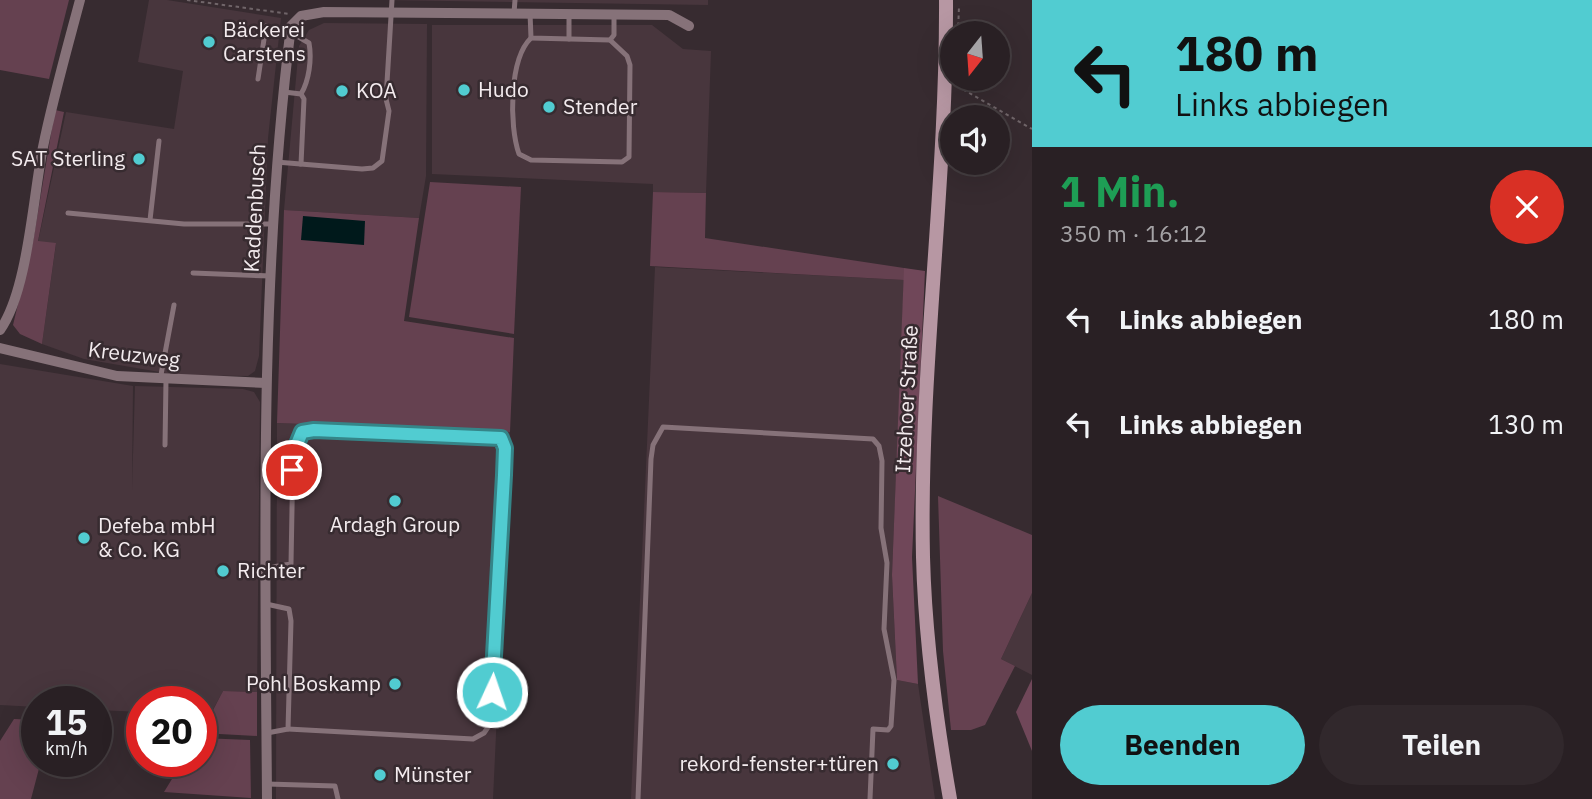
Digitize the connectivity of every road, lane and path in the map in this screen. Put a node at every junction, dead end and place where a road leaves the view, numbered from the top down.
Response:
1 (80, 0) edge
2 (187, 0) edge
3 (392, 0) edge
4 (515, 0) edge
5 (946, 0) edge
6 (959, 0) edge
7 (390, 12) junction
8 (514, 13) junction
9 (530, 13) junction
10 (569, 14) junction
11 (614, 14) junction
12 (301, 16) junction
13 (946, 21) edge
14 (958, 21) edge
15 (266, 26) dead end
16 (689, 26) dead end
17 (290, 32) junction
18 (531, 38) junction
19 (569, 39) junction
20 (610, 40) junction
21 (258, 79) dead end
22 (946, 91) edge
23 (968, 91) edge
24 (283, 92) junction
25 (301, 94) junction
26 (1032, 129) edge
27 (159, 141) dead end
28 (276, 162) junction
29 (301, 164) junction
30 (68, 213) dead end
31 (150, 220) junction
32 (272, 225) junction
33 (193, 273) dead end
34 (270, 276) junction
35 (174, 305) dead end
36 (0, 330) edge
37 (0, 348) edge
38 (163, 380) junction
39 (266, 383) junction
40 (165, 445) dead end
41 (266, 453) junction
42 (293, 454) junction
43 (266, 568) junction
44 (266, 604) junction
45 (288, 729) junction
46 (267, 733) junction
47 (267, 784) junction
48 (267, 799) edge
49 (338, 799) edge
50 (638, 799) edge
51 (870, 799) edge
52 (950, 799) edge

1 - 36 street
2 - 12 path
3 - 7 lane
4 - 8 lane
5 - 13 main road, Itzehoer Straße
6 - 14 path
7 - 8 street
7 - 12 street
7 - 29 lane
8 - 9 street
9 - 10 street
9 - 18 lane
10 - 11 street
10 - 19 lane
11 - 16 street
11 - 20 lane
12 - 17 street, Kaddenbusch
15 - 21 lane
17 - 24 street, Kaddenbusch
17 - 25 lane
18 - 19 lane
18 - 20 lane
19 - 20 lane
22 - 52 main road, Itzehoer Straße
23 - 26 path
24 - 25 lane
24 - 28 street, Kaddenbusch
25 - 29 lane
27 - 31 lane
28 - 29 lane
28 - 32 street, Kaddenbusch
30 - 31 lane
31 - 32 lane
32 - 34 street, Kaddenbusch
33 - 34 lane
34 - 39 street, Kaddenbusch
35 - 38 lane
37 - 38 street, Kreuzweg
38 - 39 street, Kreuzweg
38 - 40 lane
39 - 41 street, Kaddenbusch
41 - 42 lane
41 - 43 street, Kaddenbusch
42 - 43 lane
42 - 45 lane
43 - 44 street, Kaddenbusch
44 - 45 lane
44 - 46 street, Kaddenbusch
45 - 46 lane
46 - 47 street, Kaddenbusch
47 - 48 street, Kaddenbusch
47 - 49 lane
50 - 51 lane

